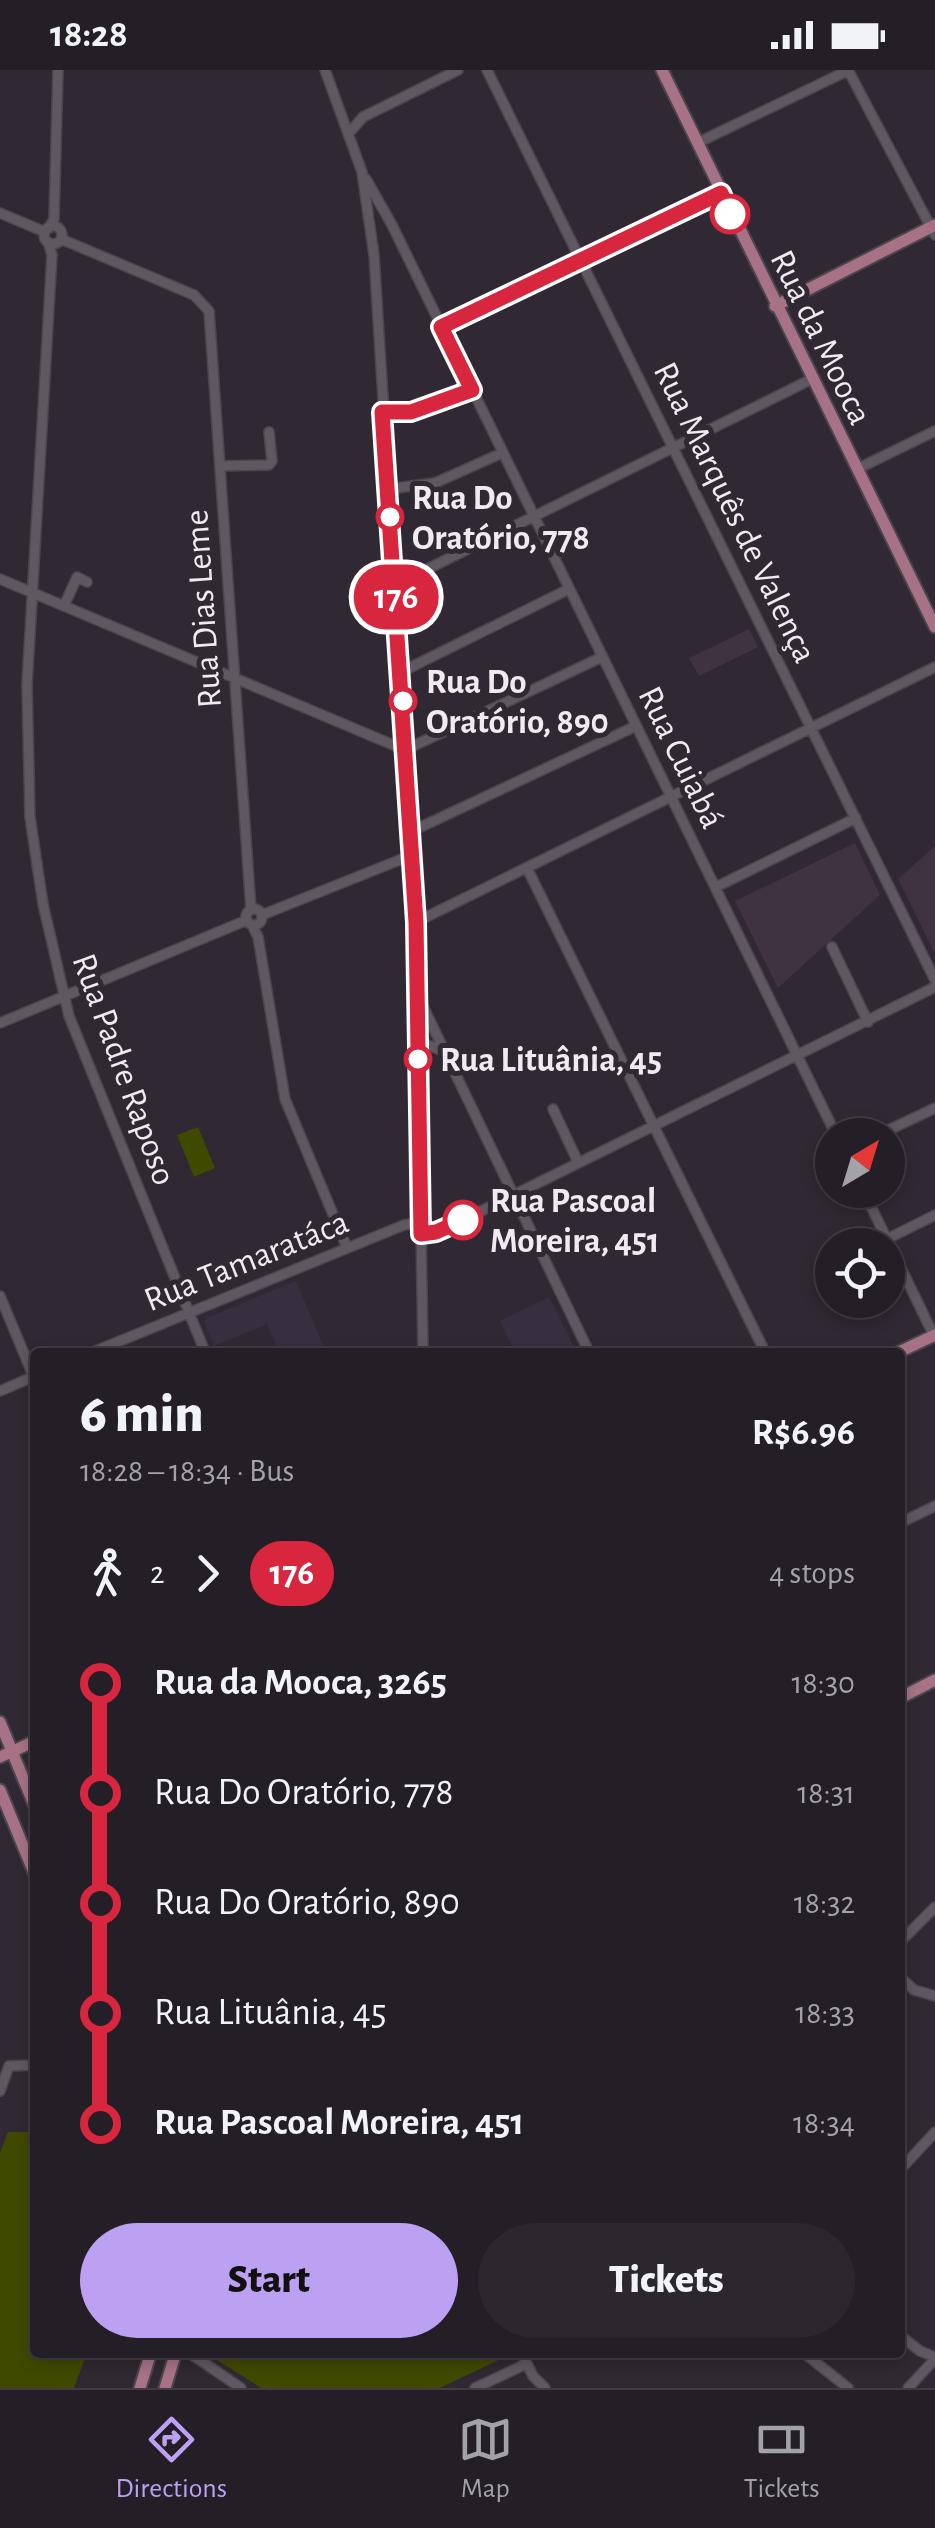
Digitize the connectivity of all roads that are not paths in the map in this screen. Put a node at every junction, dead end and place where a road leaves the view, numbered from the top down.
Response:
1 (58, 70) edge
2 (325, 70) edge
3 (458, 70) edge
4 (488, 70) edge
5 (662, 70) edge
6 (849, 70) edge
7 (340, 110) junction
8 (363, 117) junction
9 (348, 134) junction
10 (697, 143) junction
11 (362, 172) junction
12 (721, 193) junction
13 (0, 213) edge
14 (370, 217) junction
15 (392, 225) junction
16 (934, 229) edge
17 (53, 233) junction
18 (372, 234) junction
19 (400, 242) junction
20 (582, 260) junction
21 (775, 306) junction
22 (441, 327) junction
23 (812, 379) junction
24 (472, 390) junction
25 (382, 412) junction
26 (935, 431) edge
27 (269, 432) dead end
28 (673, 448) junction
29 (502, 453) junction
30 (220, 466) junction
31 (857, 469) junction
32 (388, 489) junction
33 (534, 516) junction
34 (0, 579) edge
35 (87, 582) dead end
36 (395, 586) junction
37 (569, 589) junction
38 (32, 593) junction
39 (64, 606) junction
40 (935, 627) edge
41 (602, 658) junction
42 (935, 667) edge
43 (401, 672) junction
44 (234, 680) junction
45 (636, 726) junction
46 (812, 728) junction
47 (406, 750) junction
48 (670, 797) junction
49 (856, 818) junction
50 (410, 832) junction
51 (412, 856) junction
52 (527, 868) junction
53 (716, 887) junction
54 (255, 920) junction
55 (416, 922) junction
56 (832, 946) dead end
57 (935, 980) edge
58 (935, 988) edge
59 (417, 995) junction
60 (64, 997) junction
61 (868, 1022) junction
62 (0, 1024) edge
63 (418, 1026) junction
64 (438, 1035) junction
65 (418, 1041) junction
66 (443, 1051) junction
67 (798, 1054) junction
68 (553, 1108) dead end
69 (935, 1108) edge
70 (828, 1118) edge
71 (905, 1122) edge
72 (654, 1124) junction
73 (578, 1162) junction
74 (512, 1195) junction
75 (935, 1216) edge
76 (420, 1222) junction
77 (905, 1230) edge
78 (421, 1234) junction
79 (347, 1248) junction
80 (905, 1275) edge
81 (0, 1296) edge
82 (189, 1314) junction
83 (935, 1336) edge
84 (103, 1348) edge
85 (203, 1348) edge
86 (423, 1348) edge
87 (587, 1348) edge
88 (763, 1348) edge
89 (905, 1349) edge
90 (30, 1368) edge
91 (30, 1380) edge
92 (0, 1391) edge
93 (935, 1506) edge
94 (905, 1521) edge
95 (935, 1680) edge
96 (905, 1695) edge
97 (0, 1722) edge
98 (30, 1743) edge
99 (6, 1754) edge
100 (0, 1790) edge
101 (30, 1799) edge
102 (30, 1863) edge
103 (935, 1906) edge
104 (905, 1937) edge
105 (905, 1982) edge
106 (935, 1996) edge
107 (0, 2054) edge
108 (30, 2065) edge
109 (8, 2066) junction
110 (0, 2091) edge
111 (935, 2132) edge
112 (905, 2165) edge
113 (905, 2340) edge
114 (149, 2358) edge
115 (174, 2358) edge
116 (197, 2358) edge
117 (524, 2358) edge
118 (810, 2358) edge
119 (526, 2364) junction
120 (933, 2365) edge
121 (140, 2388) edge
122 (165, 2388) edge
123 (241, 2388) edge
124 (474, 2388) edge
125 (545, 2388) edge
126 (848, 2388) edge
127 (908, 2388) edge

1 - 17 street, Rua Padre Raposo
2 - 7 street
3 - 8 street
4 - 20 street, Rua Marquês de Valença
5 - 10 main road, Rua da Mooca
6 - 10 street
6 - 16 street
7 - 8 street
7 - 9 street
8 - 9 street
9 - 11 street
10 - 12 main road, Rua da Mooca
11 - 14 street
11 - 15 street, Rua Cuiabá
12 - 20 street
12 - 21 main road, Rua da Mooca
13 - 17 street
14 - 15 street
14 - 18 street
15 - 19 street, Rua Cuiabá
16 - 21 main road
17 - 30 street, Rua Dias Leme
17 - 38 street, Rua Padre Raposo
18 - 19 street
18 - 25 street
19 - 22 street, Rua Cuiabá
20 - 22 street
20 - 28 street, Rua Marquês de Valença
21 - 23 main road, Rua da Mooca
22 - 24 street, Rua Cuiabá
23 - 28 street
23 - 31 main road, Rua da Mooca
24 - 25 street
24 - 29 street, Rua Cuiabá
25 - 32 street
26 - 31 street
27 - 30 street
28 - 33 street
28 - 46 street, Rua Marquês de Valença
29 - 32 street
29 - 33 street, Rua Cuiabá
30 - 44 street, Rua Dias Leme
31 - 40 main road, Rua da Mooca
32 - 36 street
33 - 36 street
33 - 37 street, Rua Cuiabá
34 - 38 street
35 - 39 street
36 - 43 street
37 - 41 street, Rua Cuiabá
37 - 43 street
38 - 39 street
38 - 60 street, Rua Padre Raposo
39 - 44 street
41 - 45 street, Rua Cuiabá
41 - 47 street
42 - 46 street
43 - 47 street
44 - 47 street
44 - 54 street, Rua Dias Leme
45 - 48 street, Rua Cuiabá
45 - 50 street
46 - 48 street
46 - 49 street, Rua Marquês de Valença
47 - 50 street
48 - 52 street
48 - 53 street, Rua Cuiabá
49 - 53 street
49 - 57 street, Rua Marquês de Valença
50 - 51 street
51 - 54 street
51 - 55 street
52 - 55 street
52 - 72 street
53 - 67 street, Rua Cuiabá
54 - 60 street
54 - 79 street
55 - 59 street
56 - 61 street
58 - 61 street
59 - 63 street
59 - 64 street
60 - 62 street
60 - 82 street, Rua Padre Raposo
61 - 67 street
63 - 64 street
63 - 65 street
64 - 66 street
65 - 66 street
65 - 76 street
66 - 74 street
67 - 70 street, Rua Cuiabá
67 - 72 street
68 - 73 street
69 - 71 street
72 - 73 street
72 - 88 street
73 - 74 street
74 - 78 street
74 - 87 street
75 - 77 street
76 - 78 street
76 - 79 street, Rua Tamaratáca
78 - 86 street
79 - 82 street, Rua Tamaratáca
80 - 83 street
81 - 90 street
82 - 84 street, Rua Tamaratáca
82 - 85 street, Rua Padre Raposo
83 - 89 main road
91 - 92 street
93 - 94 street
95 - 96 main road
97 - 99 main road
98 - 99 main road
99 - 101 main road
100 - 102 main road
103 - 104 street
105 - 106 street
107 - 109 street
108 - 109 street
109 - 110 street
111 - 112 street
113 - 120 street
114 - 121 main road
115 - 122 main road
116 - 123 street
117 - 119 street
118 - 126 street
119 - 124 street
119 - 125 street
120 - 127 street

